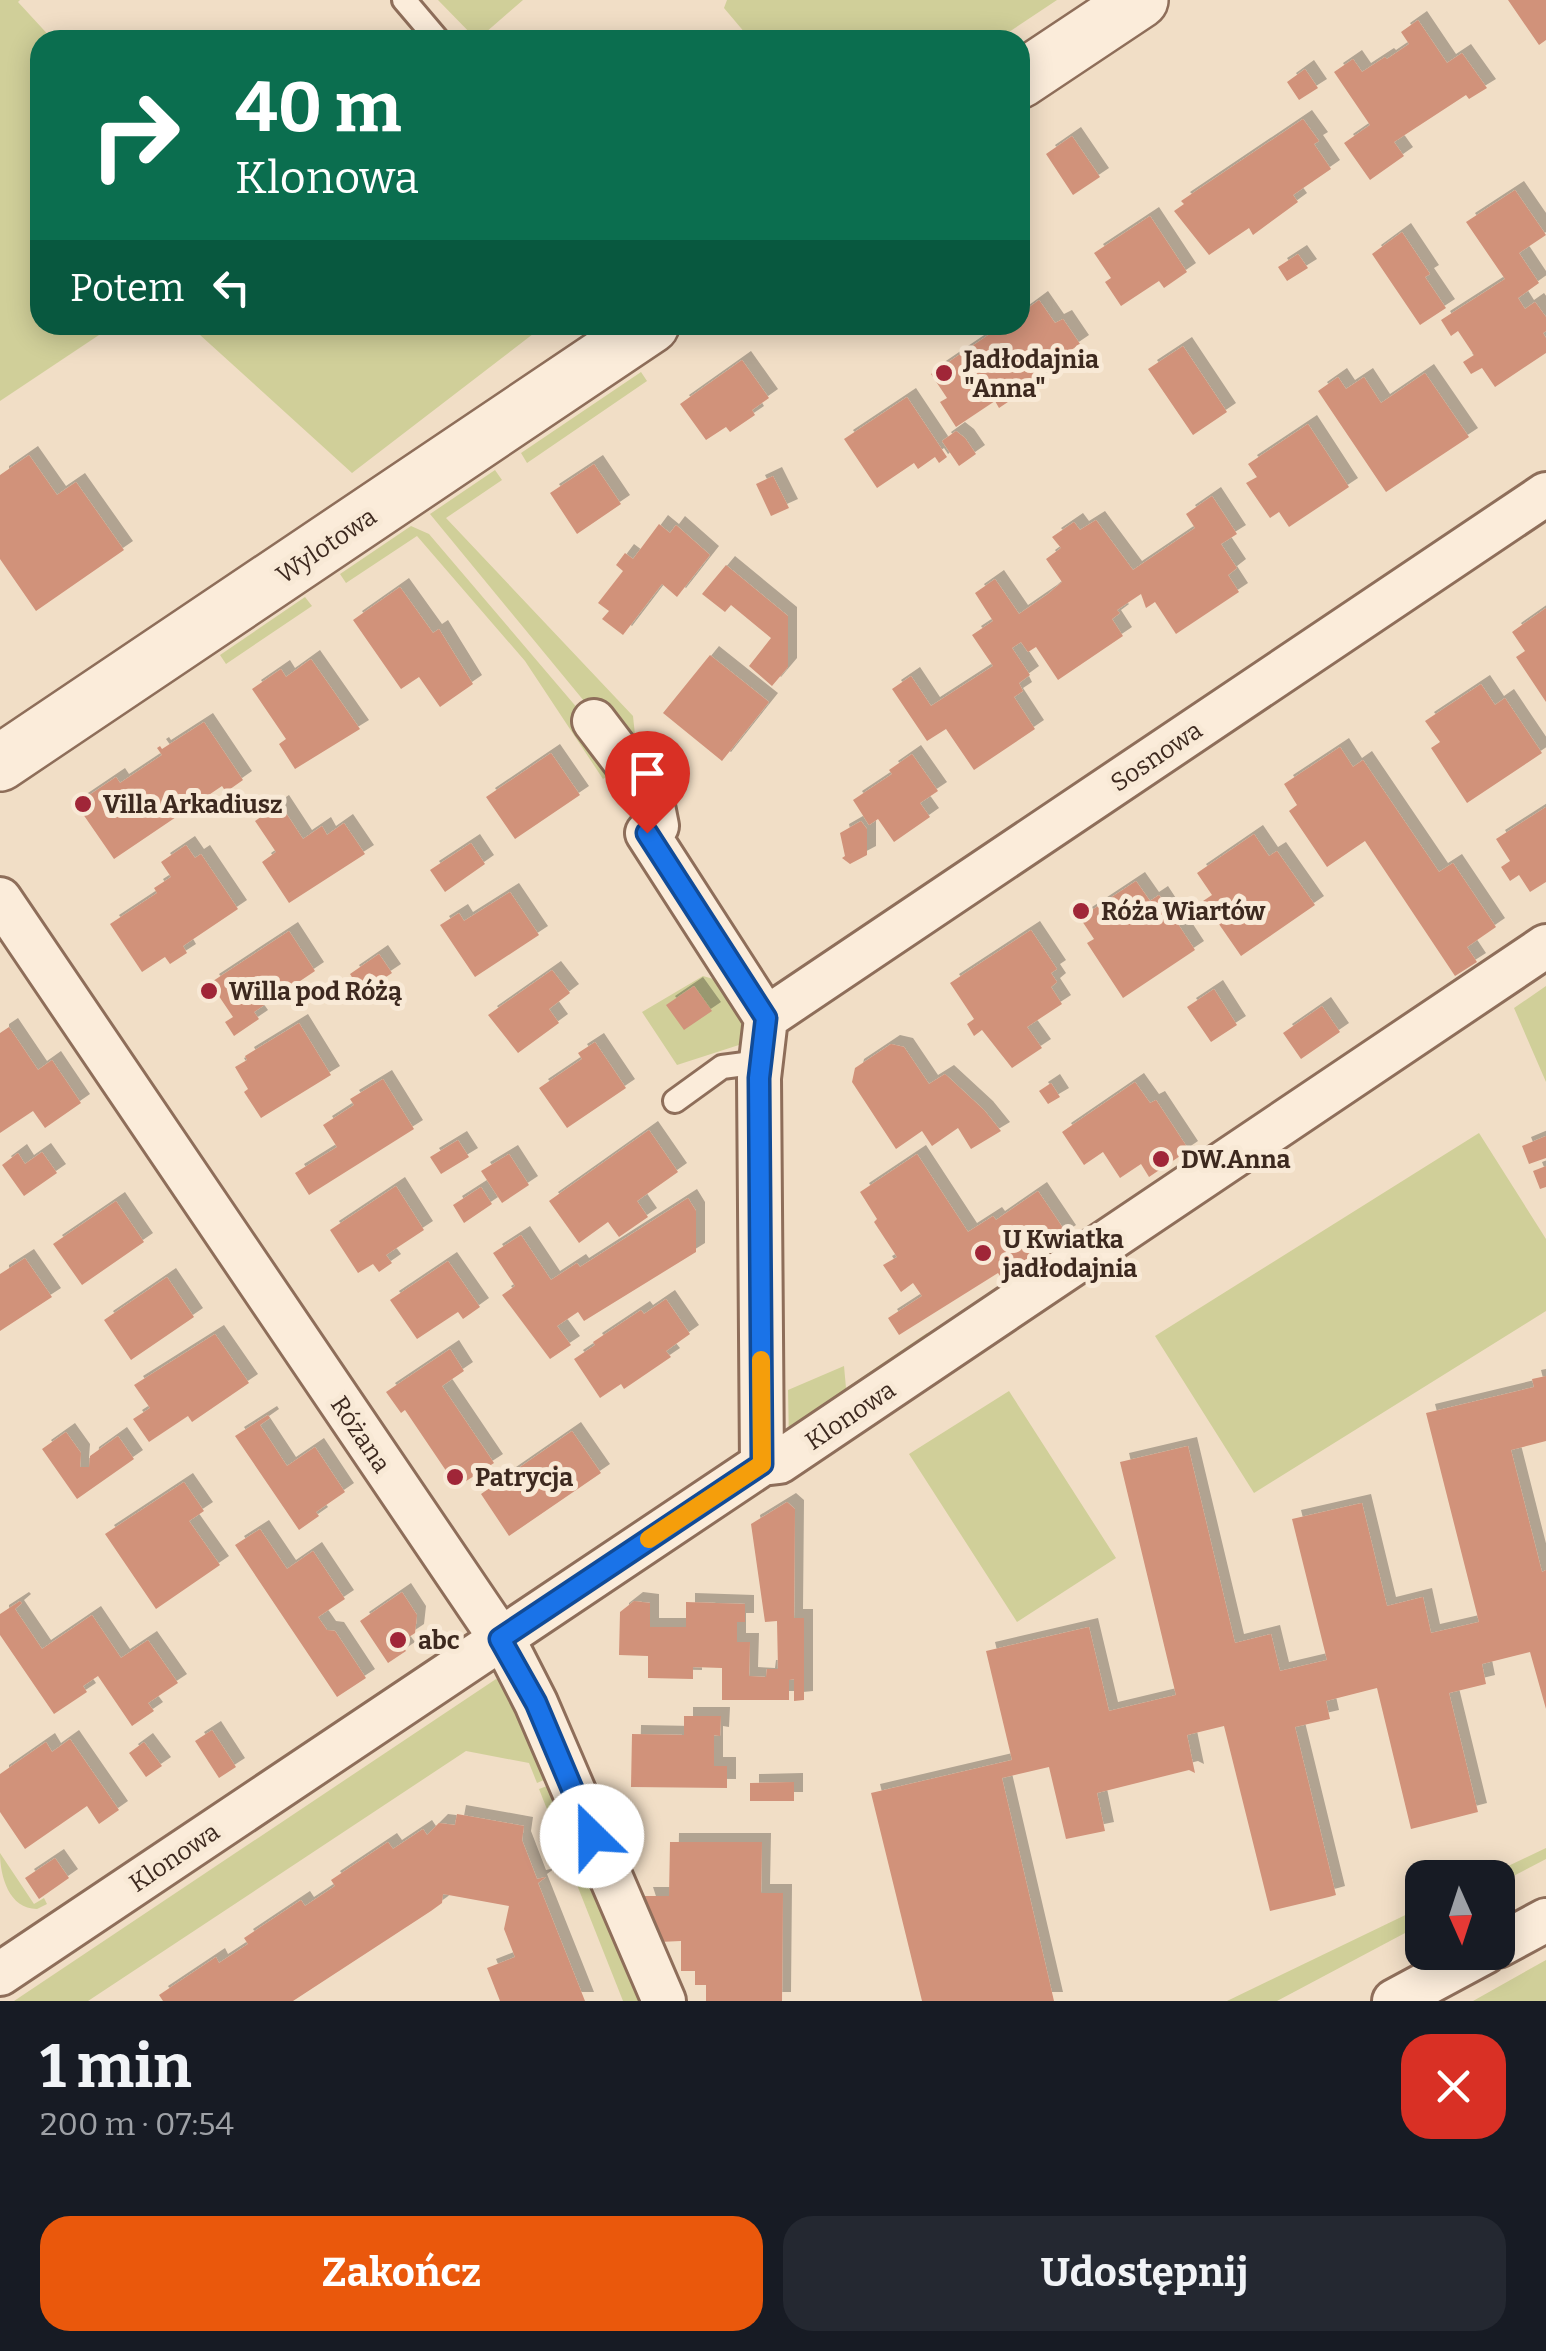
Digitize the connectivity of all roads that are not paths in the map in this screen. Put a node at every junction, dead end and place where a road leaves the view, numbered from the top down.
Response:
1 (404, 0) edge
2 (1140, 0) edge
3 (430, 30) edge
4 (1030, 73) edge
5 (636, 335) edge
6 (1546, 494) edge
7 (594, 720) dead end
8 (0, 763) edge
9 (0, 899) edge
10 (1546, 946) edge
11 (766, 1018) junction
12 (760, 1062) junction
13 (675, 1101) dead end
14 (762, 1464) junction
15 (500, 1639) junction
16 (1546, 1920) edge
17 (1515, 1937) edge
18 (6, 1957) edge
19 (1452, 1970) edge
20 (664, 2001) edge
21 (1394, 2001) edge

1 - 3 lane
2 - 4 street
5 - 8 street, Wylotowa
6 - 11 street, Sosnowa
7 - 11 street
9 - 15 street, Różana
10 - 14 street, Klonowa
11 - 12 street
12 - 13 lane
12 - 14 street
14 - 15 street, Klonowa
15 - 18 street, Klonowa
15 - 20 street, Różana
16 - 17 street
19 - 21 street

